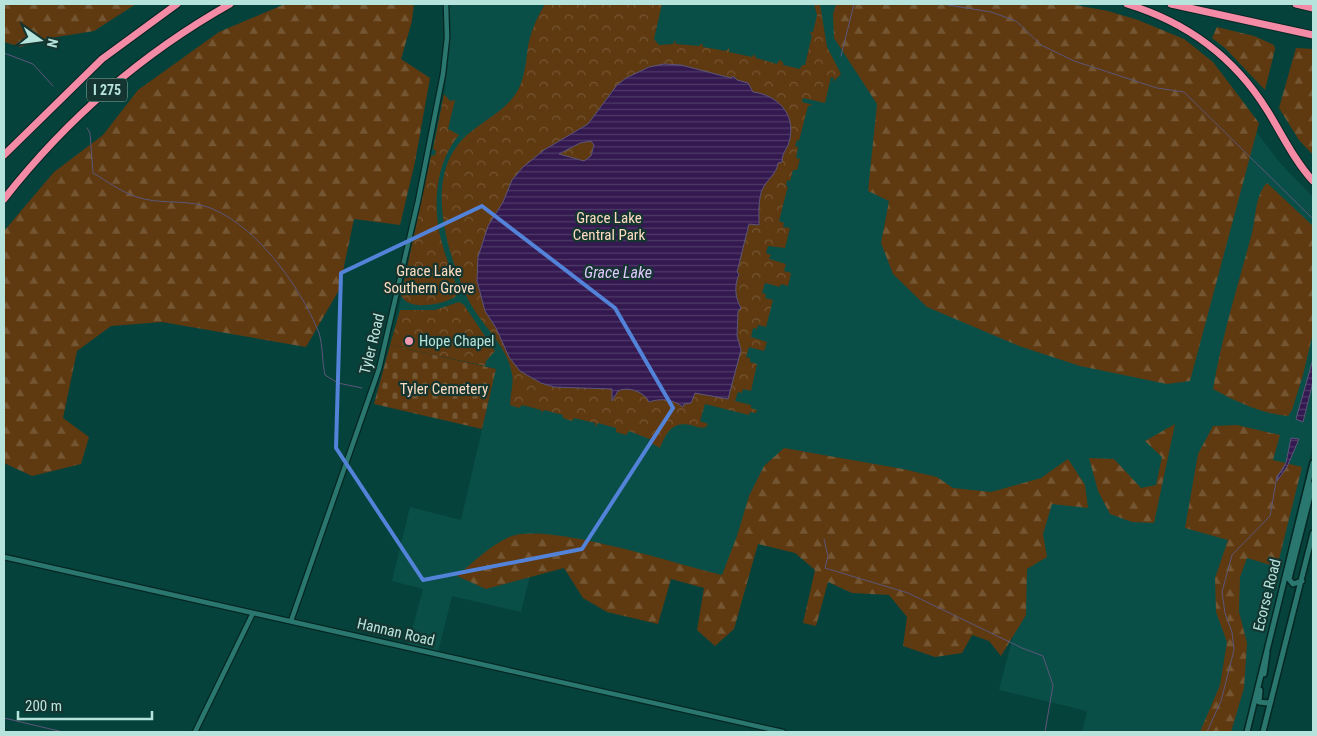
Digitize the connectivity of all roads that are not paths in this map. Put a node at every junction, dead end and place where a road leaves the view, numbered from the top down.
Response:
1 (177, 4) edge
2 (230, 4) edge
3 (446, 4) edge
4 (1127, 4) edge
5 (1171, 4) edge
6 (1296, 4) edge
7 (1313, 8) edge
8 (1313, 35) edge
9 (4, 155) edge
10 (1313, 181) edge
11 (4, 199) edge
12 (1313, 464) edge
13 (1313, 484) edge
14 (1313, 533) edge
15 (4, 557) edge
16 (1302, 581) junction
17 (254, 613) junction
18 (291, 621) junction
19 (1266, 650) junction
20 (1271, 701) junction
21 (195, 732) edge
22 (783, 732) edge
23 (1247, 732) edge
24 (1263, 732) edge

1 - 9 highway, I 275
2 - 11 highway, I 275
3 - 18 street, Tyler Road
4 - 10 highway
5 - 8 highway
6 - 7 highway
12 - 19 main road, Ecorse Road
13 - 16 main road
14 - 16 main road, Ecorse Road
15 - 17 street, Hannan Road
16 - 20 main road, Ecorse Road
17 - 18 street, Hannan Road
17 - 21 street
18 - 22 street, Hannan Road
19 - 20 main road
19 - 23 main road, Ecorse Road
20 - 24 main road, Ecorse Road

